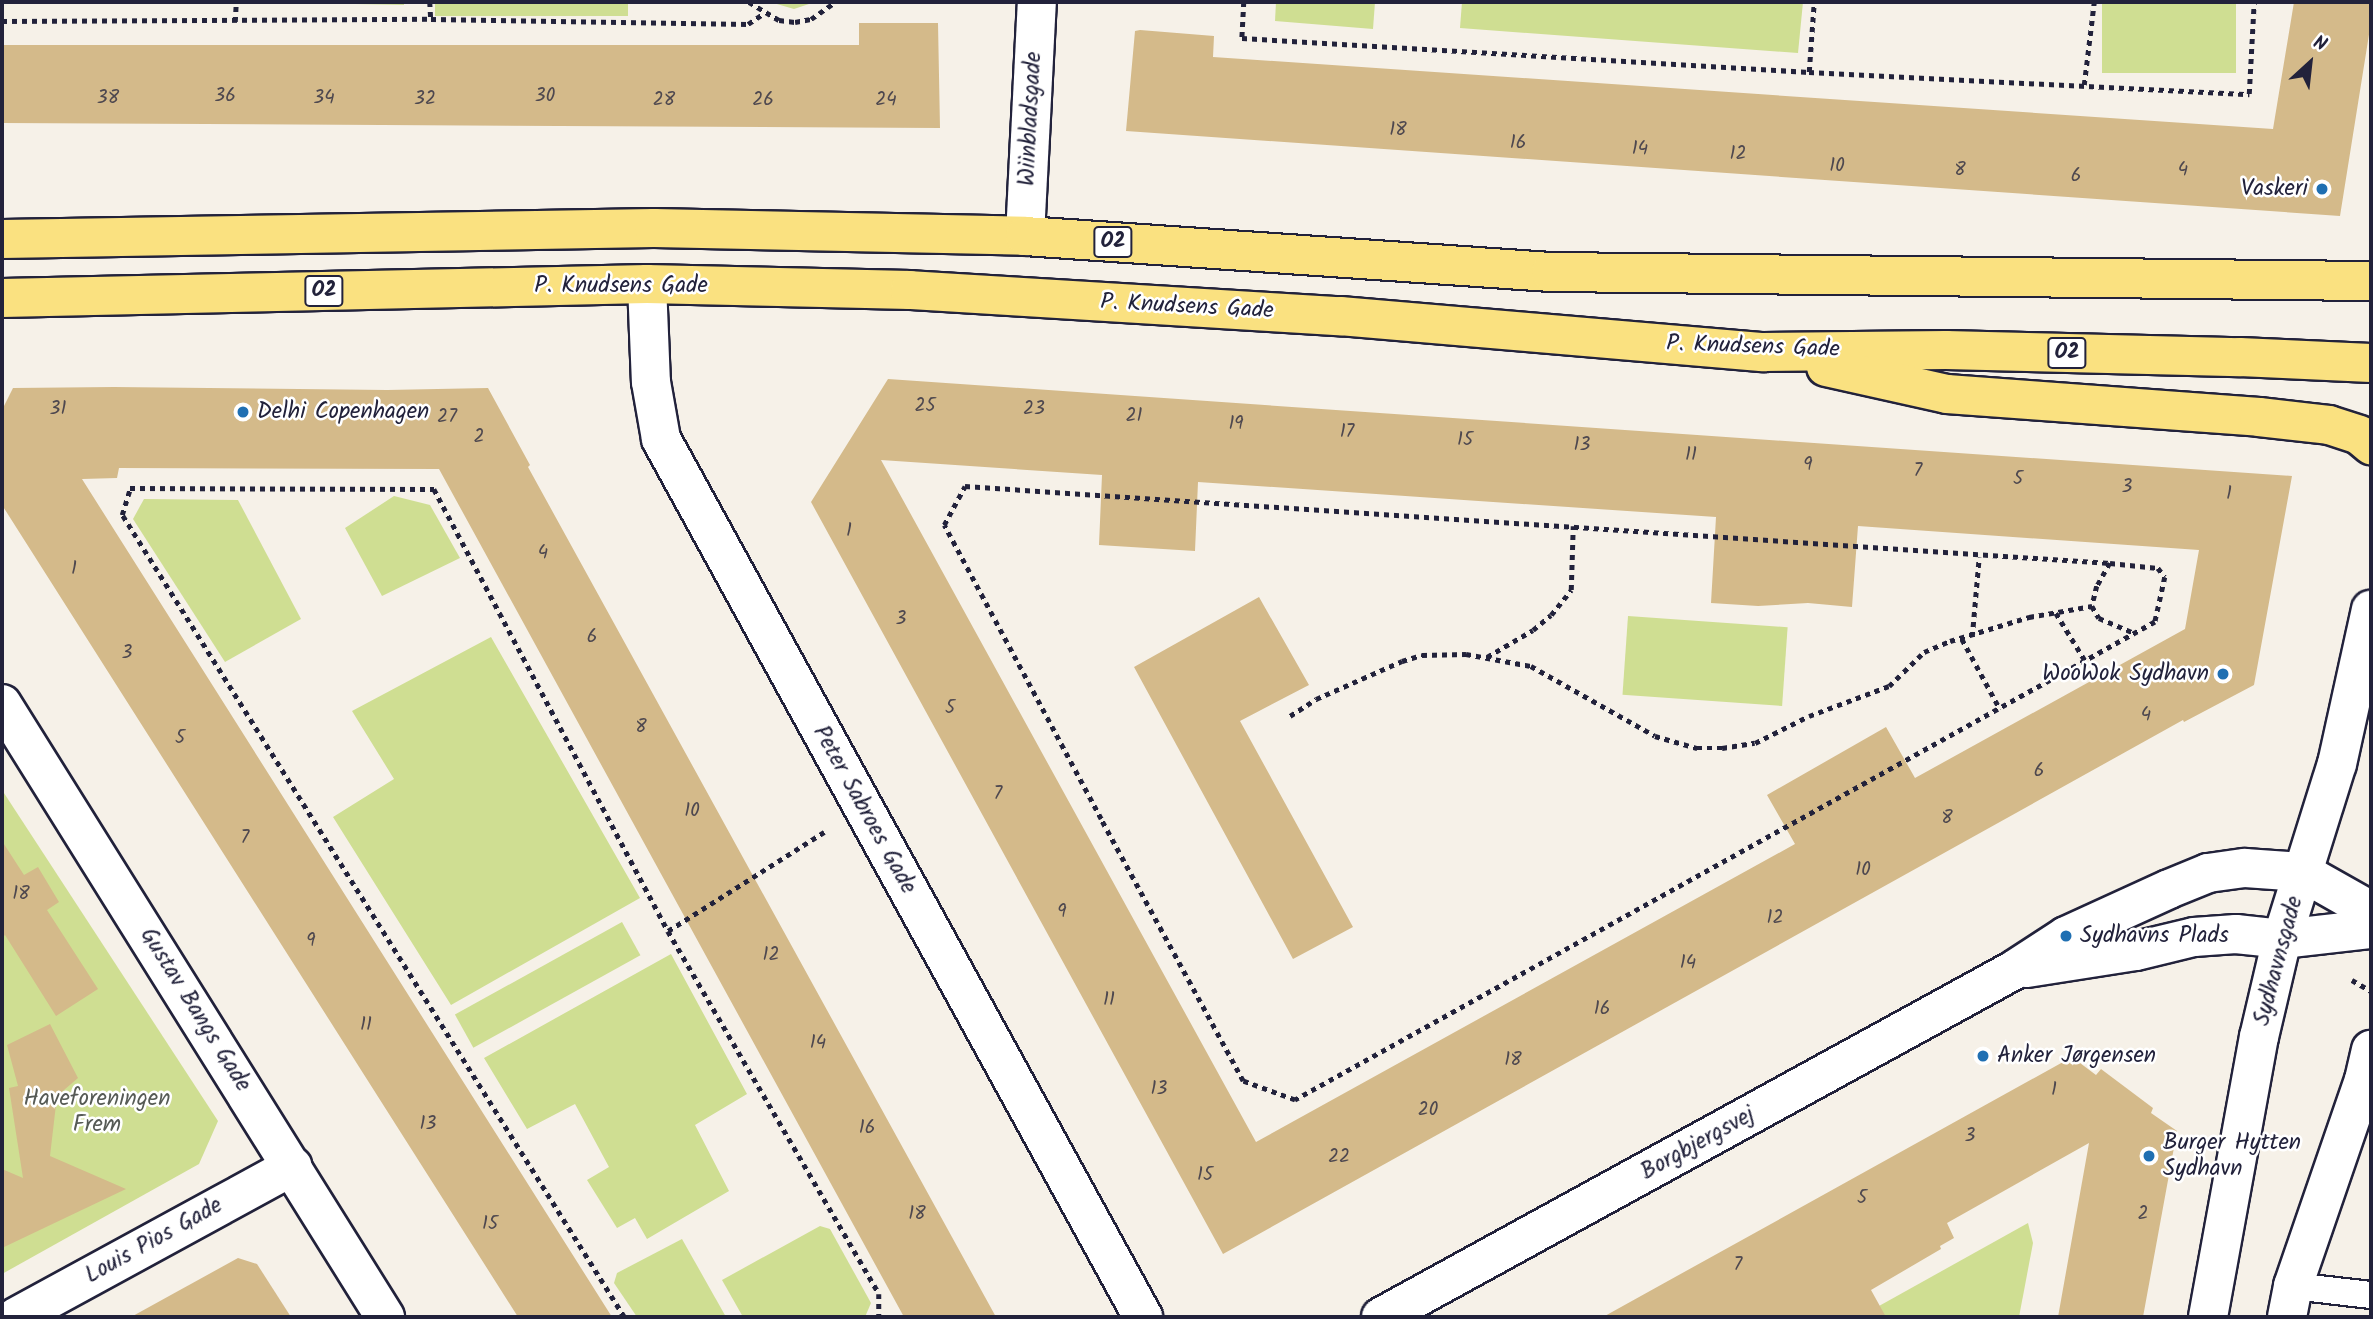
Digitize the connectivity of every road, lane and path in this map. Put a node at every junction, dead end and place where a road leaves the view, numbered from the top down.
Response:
1 (236, 2) edge
2 (430, 2) edge
3 (749, 2) edge
4 (835, 2) edge
5 (1037, 2) edge
6 (1244, 2) edge
7 (1814, 2) edge
8 (2094, 2) edge
9 (2254, 2) edge
10 (763, 14) junction
11 (431, 19) junction
12 (2, 21) edge
13 (236, 22) junction
14 (1808, 72) junction
15 (2084, 85) junction
16 (1025, 236) junction
17 (2, 239) edge
18 (2371, 281) edge
19 (647, 284) junction
20 (2, 298) edge
21 (1763, 352) junction
22 (2371, 363) edge
23 (2371, 444) edge
24 (1573, 526) junction
25 (1979, 557) junction
26 (2110, 564) junction
27 (2092, 606) junction
28 (2371, 610) edge
29 (2056, 613) junction
30 (2135, 633) junction
31 (1972, 637) junction
32 (1962, 639) junction
33 (1486, 657) junction
34 (2086, 662) junction
35 (2, 704) edge
36 (2000, 709) junction
37 (1290, 716) dead end
38 (863, 807) junction
39 (2302, 872) junction
40 (2371, 911) edge
41 (2371, 929) edge
42 (668, 931) junction
43 (2282, 940) junction
44 (2014, 970) junction
45 (2371, 1050) edge
46 (293, 1166) junction
47 (2371, 1295) edge
48 (2290, 1302) edge
49 (16, 1317) edge
50 (385, 1317) edge
51 (624, 1317) edge
52 (879, 1317) edge
53 (1143, 1317) edge
54 (1381, 1317) edge
55 (2208, 1317) edge

1 - 13 path
2 - 11 path
3 - 10 path
4 - 10 path
5 - 16 street, Wiinbladsgade
6 - 14 path
7 - 14 path
8 - 15 path
9 - 15 path
10 - 11 path
11 - 13 path
12 - 13 path
14 - 15 path
16 - 17 main road, O2
16 - 18 main road, O2
19 - 20 main road, P. Knudsens Gade / O2
19 - 21 main road, P. Knudsens Gade / O2
19 - 38 street, Peter Sabroes Gade
21 - 22 main road, P. Knudsens Gade / O2
21 - 23 main road
24 - 25 path
24 - 33 path
24 - 36 path
25 - 26 path
25 - 31 path
26 - 27 path
26 - 30 path
27 - 29 path
27 - 30 path
28 - 39 street, Sydhavnsgade
29 - 31 path
29 - 34 path
30 - 34 path
31 - 32 path
32 - 33 path
32 - 36 path
33 - 37 path
34 - 36 path
35 - 46 street, Gustav Bangs Gade
38 - 42 path
38 - 53 street, Peter Sabroes Gade
39 - 40 street, Borgbjergsvej
39 - 43 street, Sydhavnsgade
39 - 44 street, Borgbjergsvej
41 - 43 street, Borgbjergsvej
42 - 51 path
42 - 52 path
43 - 44 street, Borgbjergsvej
43 - 55 street, Sydhavnsgade
44 - 54 street, Borgbjergsvej
45 - 48 street
46 - 49 street, Louis Pios Gade
46 - 50 street, Gustav Bangs Gade
47 - 48 lane

